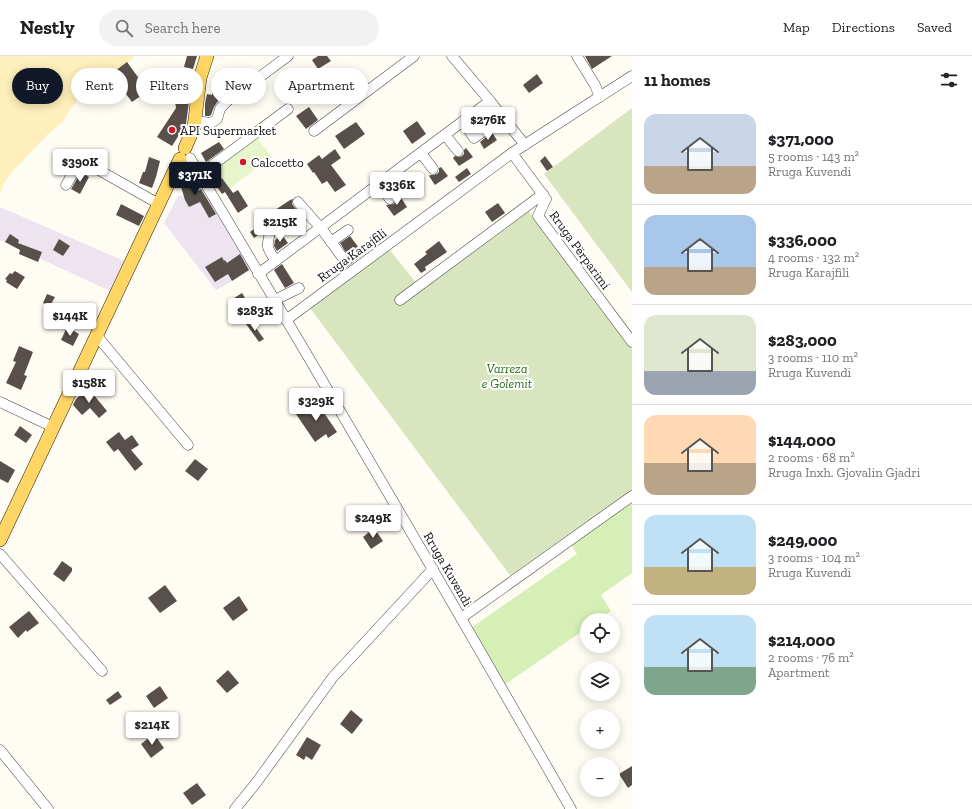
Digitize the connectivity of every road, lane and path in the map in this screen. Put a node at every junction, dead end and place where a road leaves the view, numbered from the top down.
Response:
1 (207, 56) edge
2 (288, 56) edge
3 (414, 56) edge
4 (452, 56) edge
5 (577, 56) edge
6 (632, 76) edge
7 (600, 97) junction
8 (490, 101) junction
9 (288, 109) dead end
10 (464, 121) junction
11 (194, 122) junction
12 (485, 130) dead end
13 (314, 131) dead end
14 (445, 135) junction
15 (525, 145) junction
16 (458, 151) dead end
17 (421, 153) junction
18 (512, 153) junction
19 (185, 155) junction
20 (433, 169) dead end
21 (199, 175) junction
22 (379, 184) junction
23 (66, 185) dead end
24 (543, 194) junction
25 (390, 199) dead end
26 (298, 202) dead end
27 (159, 204) junction
28 (320, 228) junction
29 (348, 230) dead end
30 (270, 233) dead end
31 (331, 242) junction
32 (342, 257) dead end
33 (276, 261) junction
34 (258, 274) junction
35 (299, 288) dead end
36 (275, 300) junction
37 (400, 300) dead end
38 (286, 320) junction
39 (97, 336) junction
40 (632, 342) edge
41 (0, 402) edge
42 (53, 427) junction
43 (188, 445) dead end
44 (632, 496) edge
45 (0, 540) edge
46 (0, 554) edge
47 (433, 569) junction
48 (462, 618) junction
49 (102, 671) dead end
50 (0, 750) edge
51 (48, 809) edge
52 (235, 809) edge
53 (571, 809) edge

1 - 11 main road
2 - 11 street
3 - 13 street
4 - 8 street
5 - 7 street
6 - 7 street, Rruga Karajfili
7 - 15 street, Rruga Karajfili
8 - 10 street
8 - 15 street
9 - 21 street
10 - 12 street
10 - 14 street
11 - 19 main road
14 - 16 street
14 - 17 street
15 - 18 street, Rruga Karajfili
17 - 20 street
17 - 22 street
18 - 24 street
18 - 38 street, Rruga Karajfili
19 - 21 street, Rruga Kuvendi
19 - 27 main road
21 - 34 street, Rruga Kuvendi
22 - 25 street
22 - 28 street
23 - 27 street
24 - 37 street
24 - 40 street, Rruga Përparimi
26 - 28 street
27 - 39 main road
28 - 31 street
28 - 33 street
29 - 31 street
30 - 33 street
31 - 32 street
33 - 34 street
34 - 36 street, Rruga Kuvendi
35 - 36 street
36 - 38 street, Rruga Kuvendi
38 - 47 street, Rruga Kuvendi
39 - 42 main road
39 - 43 street
41 - 42 street
42 - 45 main road
44 - 48 street
46 - 49 street
47 - 48 street, Rruga Kuvendi
47 - 52 street
48 - 53 street, Rruga Kuvendi
50 - 51 street

